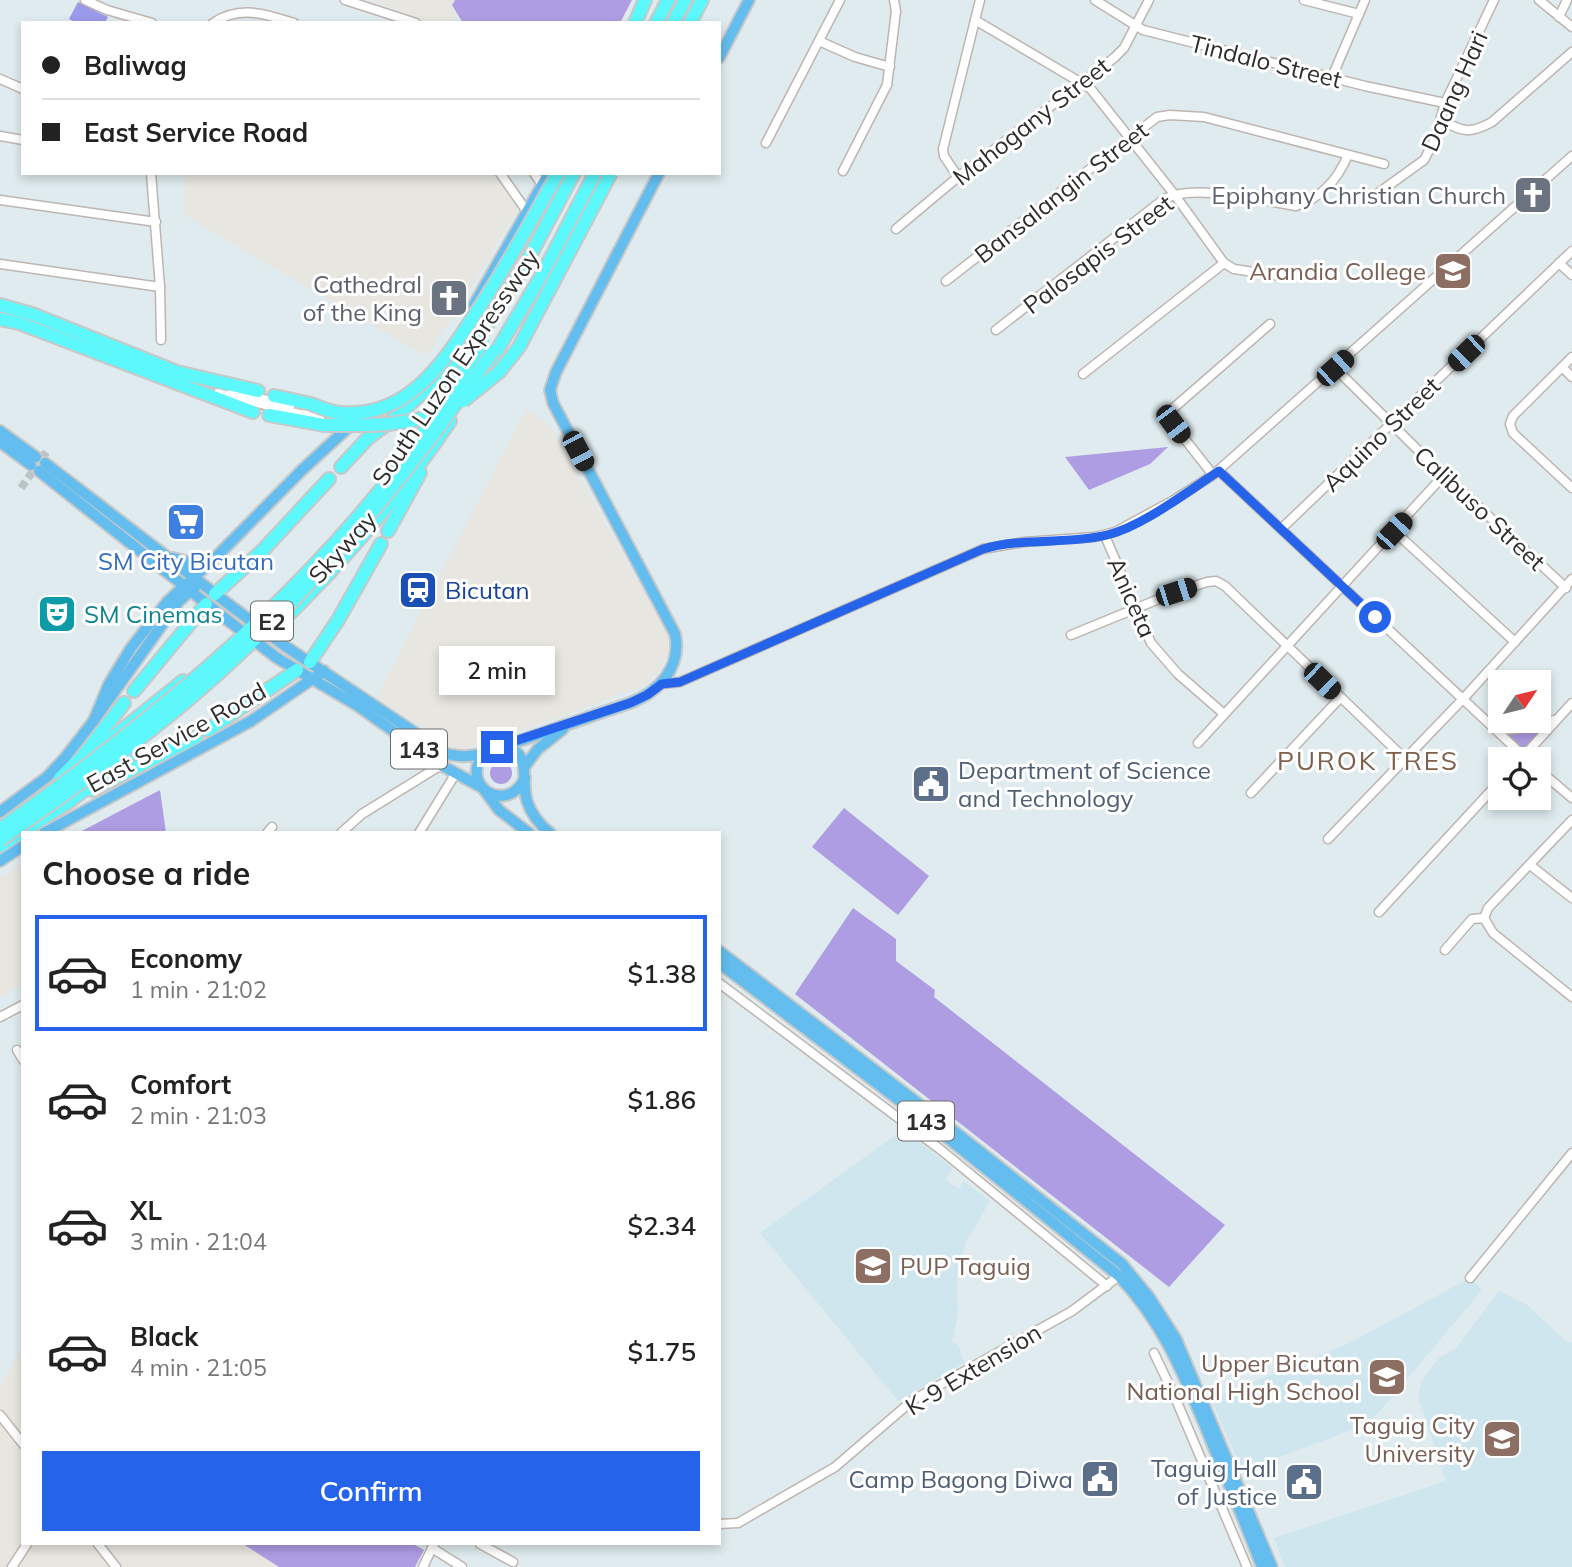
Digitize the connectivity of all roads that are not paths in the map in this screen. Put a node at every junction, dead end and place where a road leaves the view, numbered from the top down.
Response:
1 (85, 0) edge
2 (345, 0) edge
3 (645, 0) edge
4 (665, 0) edge
5 (682, 0) edge
6 (702, 0) edge
7 (749, 0) edge
8 (840, 0) edge
9 (894, 0) edge
10 (980, 0) edge
11 (1095, 0) edge
12 (1149, 0) edge
13 (1304, 0) edge
14 (1365, 0) edge
15 (1494, 0) edge
16 (1539, 0) edge
17 (1567, 0) edge
18 (1359, 14) junction
19 (1559, 17) junction
20 (975, 20) junction
21 (145, 21) edge
22 (218, 21) edge
23 (288, 21) edge
24 (410, 21) edge
25 (634, 21) edge
26 (655, 21) edge
27 (672, 21) edge
28 (691, 21) edge
29 (1135, 25) junction
30 (1572, 27) edge
31 (819, 41) junction
32 (1572, 52) edge
33 (721, 54) edge
34 (890, 67) junction
35 (1332, 77) junction
36 (0, 79) edge
37 (1083, 82) junction
38 (21, 88) edge
39 (1445, 103) junction
40 (1440, 120) junction
41 (0, 136) edge
42 (1130, 138) junction
43 (21, 140) edge
44 (766, 143) dead end
45 (1348, 155) junction
46 (1572, 156) edge
47 (1565, 163) junction
48 (1384, 164) dead end
49 (1572, 169) edge
50 (843, 172) dead end
51 (151, 175) edge
52 (501, 175) edge
53 (575, 175) edge
54 (575, 175) edge
55 (592, 175) edge
56 (592, 175) edge
57 (610, 175) edge
58 (658, 175) edge
59 (550, 176) edge
60 (958, 177) junction
61 (1174, 194) junction
62 (1370, 199) dead end
63 (0, 200) edge
64 (528, 213) junction
65 (156, 222) junction
66 (896, 229) dead end
67 (1572, 251) edge
68 (1559, 262) junction
69 (1224, 263) junction
70 (0, 264) edge
71 (1572, 275) edge
72 (1280, 276) dead end
73 (946, 281) dead end
74 (160, 287) junction
75 (0, 307) edge
76 (0, 317) edge
77 (1270, 324) dead end
78 (51, 327) junction
79 (996, 330) dead end
80 (478, 339) junction
81 (161, 340) dead end
82 (1572, 357) edge
83 (1562, 367) junction
84 (1335, 368) junction
85 (1083, 374) dead end
86 (1572, 377) edge
87 (258, 391) dead end
88 (274, 396) dead end
89 (253, 412) dead end
90 (269, 415) dead end
91 (358, 419) junction
92 (1391, 425) junction
93 (0, 431) edge
94 (438, 439) junction
95 (0, 442) edge
96 (38, 464) junction
97 (341, 467) dead end
98 (1216, 473) junction
99 (1444, 475) junction
100 (329, 479) dead end
101 (1572, 488) edge
102 (267, 507) junction
103 (1281, 529) junction
104 (388, 531) dead end
105 (1394, 531) junction
106 (1105, 536) junction
107 (381, 544) dead end
108 (161, 553) junction
109 (215, 558) junction
110 (1572, 579) edge
111 (196, 581) junction
112 (1342, 586) junction
113 (1566, 588) junction
114 (186, 589) junction
115 (210, 599) junction
116 (1135, 609) junction
117 (1071, 635) dead end
118 (1515, 642) junction
119 (1286, 646) junction
120 (310, 662) junction
121 (297, 670) junction
122 (324, 671) junction
123 (313, 680) junction
124 (662, 684) junction
125 (134, 691) dead end
126 (1340, 698) junction
127 (1462, 700) junction
128 (124, 703) dead end
129 (1572, 703) edge
130 (1224, 713) junction
131 (1557, 719) junction
132 (1551, 720) edge
133 (1488, 723) edge
134 (570, 724) junction
135 (208, 730) dead end
136 (1499, 733) edge
137 (196, 737) dead end
138 (1198, 743) dead end
139 (497, 747) junction
140 (1513, 747) edge
141 (1533, 747) edge
142 (484, 753) junction
143 (1404, 758) junction
144 (440, 765) junction
145 (525, 766) junction
146 (456, 773) junction
147 (60, 778) junction
148 (524, 778) junction
149 (1551, 780) edge
150 (484, 790) junction
151 (1251, 793) dead end
152 (1488, 794) edge
153 (1572, 798) edge
154 (70, 801) junction
155 (0, 812) edge
156 (1572, 820) edge
157 (0, 822) edge
158 (0, 828) edge
159 (23, 831) edge
160 (48, 831) edge
161 (343, 831) edge
162 (420, 831) edge
163 (526, 831) edge
164 (548, 831) edge
165 (21, 832) edge
166 (1328, 839) dead end
167 (0, 840) edge
168 (0, 846) edge
169 (21, 847) edge
170 (0, 861) edge
171 (1530, 865) junction
172 (1572, 898) edge
173 (1379, 912) dead end
174 (1484, 918) junction
175 (1445, 950) dead end
176 (721, 953) edge
177 (721, 965) edge
178 (721, 985) edge
179 (1572, 997) edge
180 (21, 1007) edge
181 (0, 1017) edge
182 (17, 1050) dead end
183 (21, 1057) edge
184 (1572, 1153) edge
185 (1035, 1207) junction
186 (1026, 1219) junction
187 (1119, 1276) junction
188 (1470, 1278) dead end
189 (1107, 1286) junction
190 (1154, 1353) dead end
191 (0, 1415) edge
192 (21, 1441) edge
193 (721, 1524) edge
194 (26, 1545) edge
195 (99, 1545) edge
196 (482, 1545) edge
197 (433, 1546) edge
198 (513, 1562) dead end
199 (12, 1567) edge
200 (116, 1567) edge
201 (423, 1567) edge
202 (462, 1567) edge
203 (1247, 1567) edge
204 (1262, 1567) edge
205 (1272, 1567) edge

1 - 21 street
2 - 24 street
3 - 25 highway
4 - 26 highway
5 - 27 highway
6 - 28 highway
7 - 33 main road
8 - 31 street
9 - 34 street
10 - 20 street
11 - 29 street, Tindalo Street
12 - 29 street, Mahogany Street
13 - 18 street
14 - 18 street
15 - 39 street, Daang Hari
16 - 19 street
17 - 19 street
18 - 35 street
19 - 30 street
20 - 37 street
20 - 60 street
22 - 23 street
29 - 35 street, Tindalo Street
29 - 37 street, Mahogany Street
31 - 34 street
31 - 44 street
32 - 40 street
34 - 50 street
35 - 39 street, Tindalo Street
36 - 38 street
37 - 42 street
37 - 60 street, Mahogany Street
39 - 40 street, Daang Hari
40 - 62 street, Daang Hari
41 - 43 street
42 - 45 street, Bansalangin Street
42 - 61 street
42 - 73 street, Bansalangin Street
45 - 48 street, Bansalangin Street
45 - 61 street, Palosapis Street
46 - 47 street
47 - 49 street
47 - 84 street
51 - 65 street
52 - 64 street
53 - 80 highway, South Luzon Expressway / E2
54 - 158 highway, Skyway / E2, bridge
55 - 94 highway, South Luzon Expressway / E2
56 - 167 highway, Skyway / E2, bridge
57 - 90 highway, bridge
58 - 124 main road
59 - 64 main road
59 - 88 highway, bridge
60 - 66 street, Mahogany Street
61 - 69 street
61 - 79 street, Palosapis Street
63 - 65 street
64 - 91 main road
65 - 74 street
67 - 68 street, Aquino Street
68 - 71 street
68 - 92 street, Aquino Street
69 - 72 street
69 - 85 street
70 - 74 street
74 - 81 street
75 - 78 street
75 - 87 highway
76 - 78 street
76 - 89 highway
77 - 98 street
78 - 91 street
80 - 97 highway
80 - 147 highway, South Luzon Expressway / E2
82 - 83 street
83 - 86 street
83 - 101 street
84 - 92 street, Calibuso Street
84 - 98 street
91 - 102 main road
92 - 99 street, Calibuso Street
92 - 103 street, Aquino Street
93 - 96 main road
94 - 104 highway
94 - 154 highway, South Luzon Expressway / E2
95 - 96 main road
96 - 108 main road
96 - 114 main road
98 - 103 street
98 - 106 street
99 - 105 street
99 - 113 street, Calibuso Street
100 - 115 highway
102 - 109 main road
102 - 111 main road
103 - 112 street
105 - 112 street
105 - 118 street
106 - 116 street, Aniceta
106 - 124 street
107 - 120 highway
108 - 109 main road
108 - 111 main road
109 - 111 main road
110 - 113 street
111 - 114 main road
111 - 115 main road
112 - 119 street
112 - 127 street
113 - 118 street
114 - 115 main road
114 - 155 main road
115 - 120 main road, bridge
115 - 121 main road, bridge
115 - 125 highway
116 - 117 street
116 - 119 street
116 - 130 street, Aniceta
118 - 127 street
119 - 126 street
119 - 130 street
120 - 121 main road
120 - 122 main road, 143
121 - 123 main road, 143
121 - 135 highway
122 - 123 main road, East Service Road
122 - 142 main road, 143
123 - 144 main road, 143
123 - 160 main road, East Service Road
124 - 134 main road
126 - 143 street
126 - 151 street
127 - 133 street
127 - 143 street
128 - 147 highway
129 - 131 street
130 - 138 street
131 - 132 street
131 - 141 street
134 - 139 main road
134 - 145 main road
136 - 140 street
137 - 154 highway
139 - 142 main road, 143
139 - 145 main road
142 - 150 main road, 143
143 - 166 street
144 - 146 main road, 143
144 - 161 street
145 - 148 main road
146 - 150 main road, 143
146 - 162 street
147 - 157 highway, South Luzon Expressway / E2
148 - 150 main road
148 - 164 main road
149 - 153 street
150 - 163 main road, 143
152 - 173 street
154 - 159 highway, South Luzon Expressway / E2
156 - 171 street
165 - 168 highway, South Luzon Expressway / E2
169 - 170 main road
171 - 172 street
171 - 174 street
174 - 175 street
174 - 179 street
176 - 205 main road, 143
177 - 185 main road, 143
178 - 186 street
180 - 181 street
182 - 183 street
184 - 188 street
185 - 186 street
185 - 187 main road, 143
186 - 189 street
187 - 189 street, K-9 Extension
187 - 204 main road, 143
189 - 193 street, K-9 Extension
190 - 203 street
191 - 192 street
194 - 199 street
195 - 200 street
196 - 198 street
197 - 201 street
197 - 202 street

